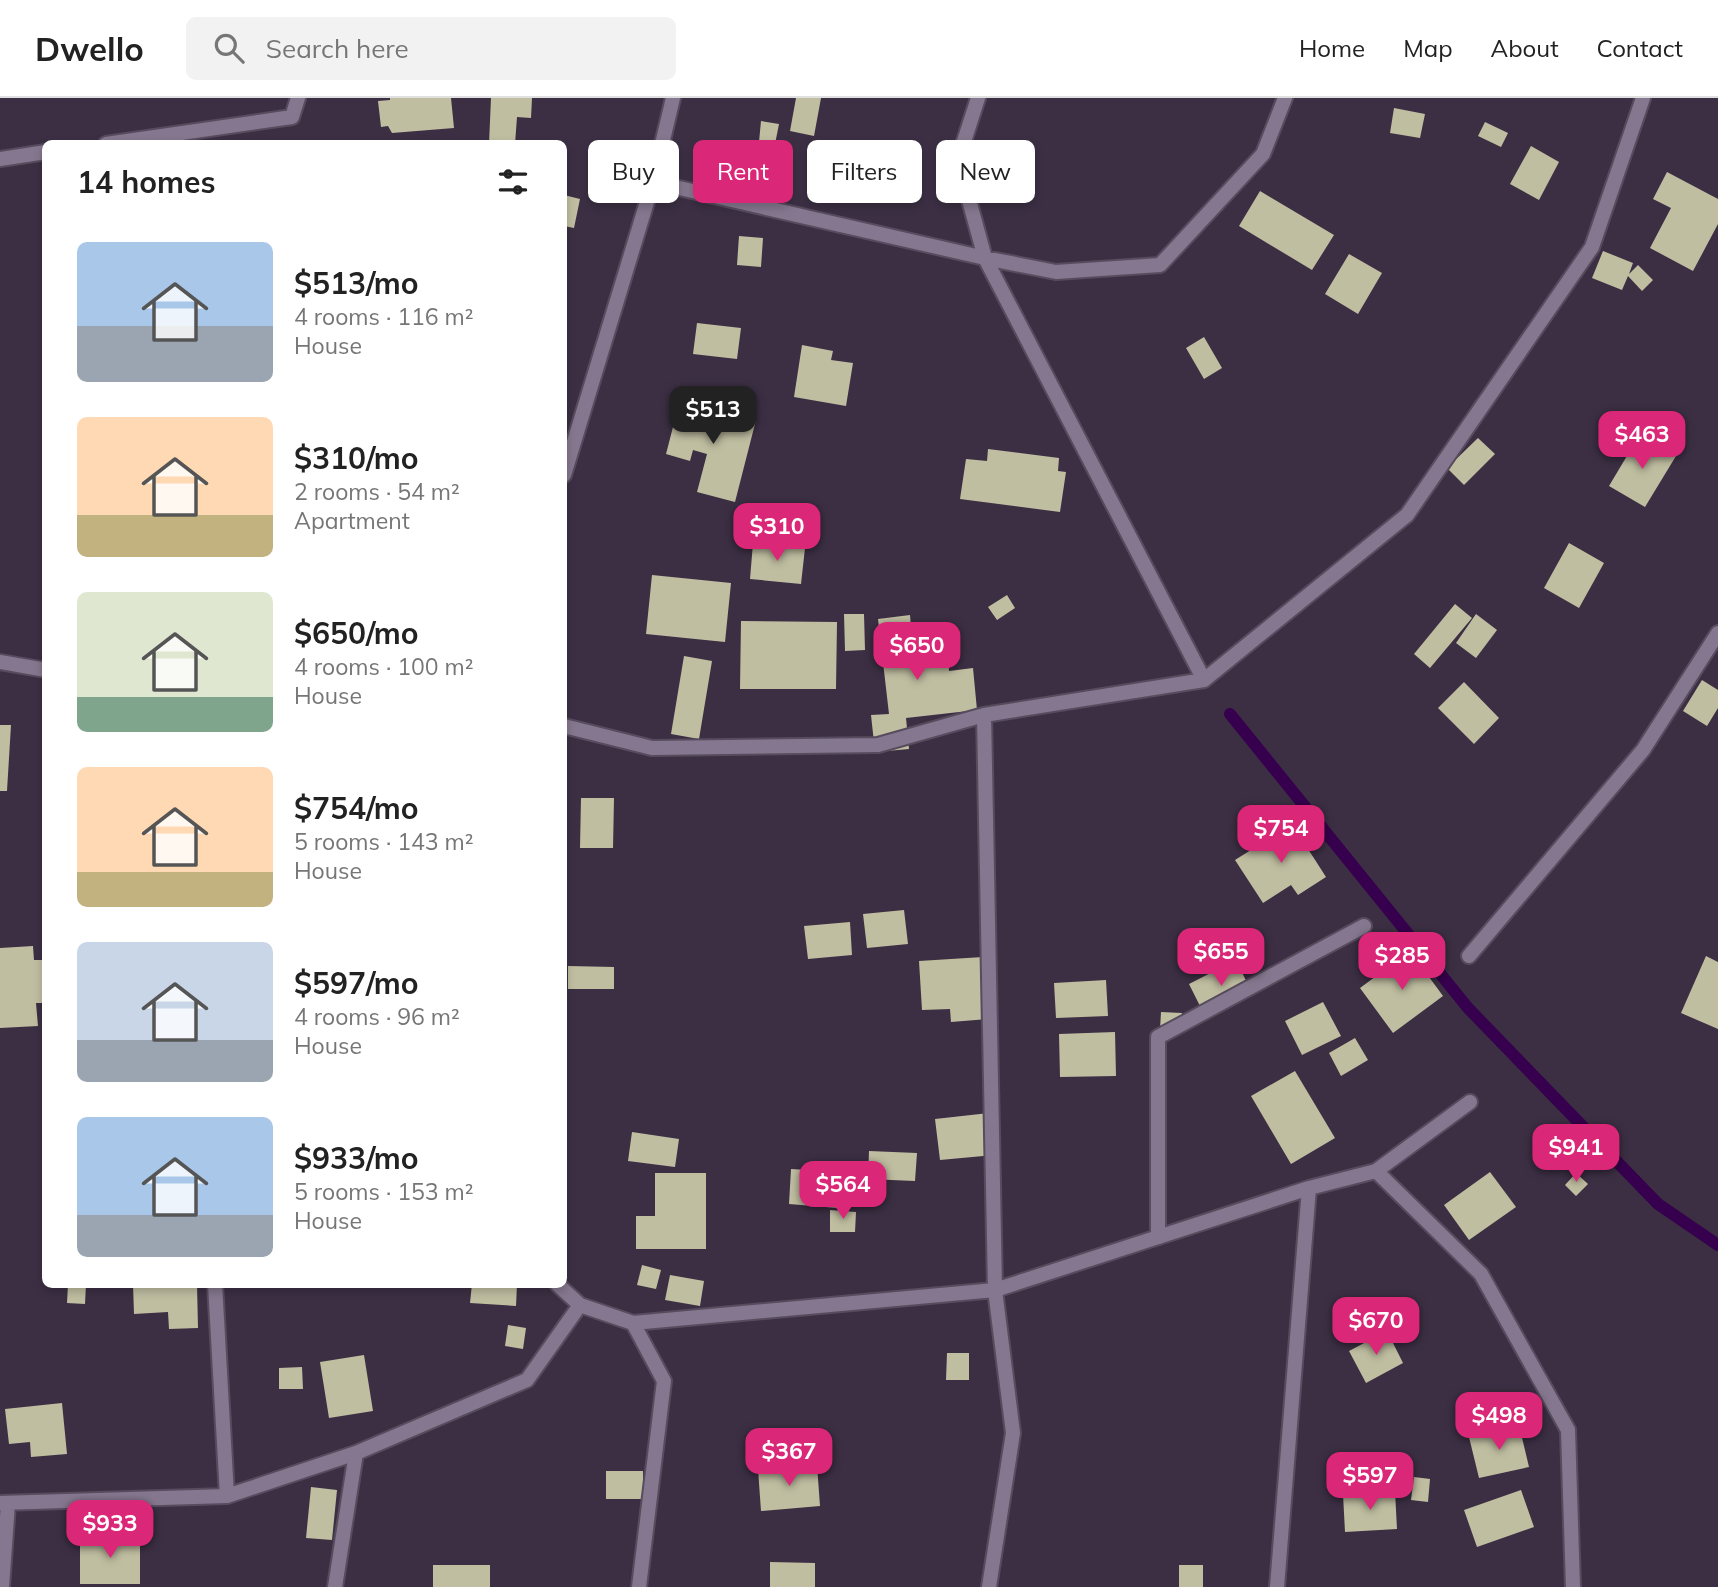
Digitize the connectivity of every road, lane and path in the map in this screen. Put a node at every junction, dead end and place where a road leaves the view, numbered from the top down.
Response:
1 (298, 98) edge
2 (673, 98) edge
3 (978, 98) edge
4 (1285, 98) edge
5 (1643, 98) edge
6 (134, 140) edge
7 (663, 140) edge
8 (42, 153) edge
9 (0, 159) edge
10 (679, 188) edge
11 (647, 203) edge
12 (985, 258) junction
13 (567, 465) edge
14 (1718, 633) edge
15 (0, 662) edge
16 (42, 669) edge
17 (1203, 681) junction
18 (984, 715) junction
19 (567, 727) edge
20 (1364, 926) dead end
21 (1469, 956) dead end
22 (1471, 1102) dead end
23 (1376, 1171) junction
24 (1309, 1188) junction
25 (1158, 1237) junction
26 (215, 1288) edge
27 (561, 1288) edge
28 (995, 1290) junction
29 (580, 1305) junction
30 (634, 1323) junction
31 (356, 1453) junction
32 (227, 1496) junction
33 (4, 1503) edge
34 (2, 1587) edge
35 (335, 1587) edge
36 (639, 1587) edge
37 (989, 1587) edge
38 (1277, 1587) edge
39 (1573, 1587) edge

1 - 6 street
2 - 7 street
3 - 12 street
4 - 12 street
5 - 17 street
8 - 9 street
10 - 12 street
11 - 13 street
12 - 17 street
14 - 21 street
15 - 16 street
17 - 18 street
18 - 19 street
18 - 28 street
20 - 25 street
22 - 23 street
23 - 24 street
23 - 39 street
24 - 25 street
24 - 38 street
25 - 28 street
26 - 32 street
27 - 29 street
28 - 30 street
28 - 37 street
29 - 30 street
29 - 31 street
30 - 36 street
31 - 32 street
31 - 35 street
32 - 33 street
33 - 34 street

